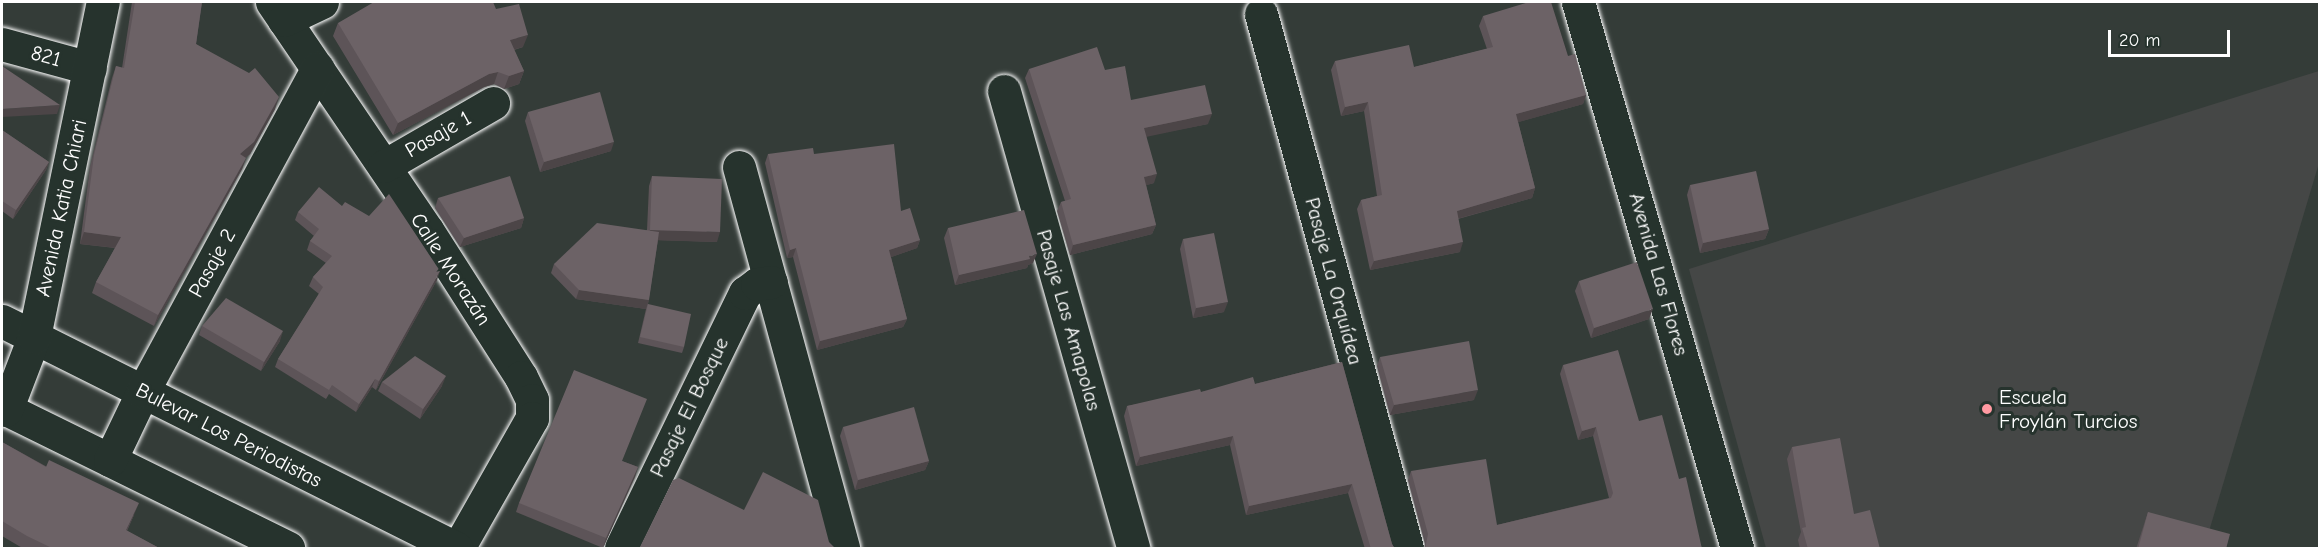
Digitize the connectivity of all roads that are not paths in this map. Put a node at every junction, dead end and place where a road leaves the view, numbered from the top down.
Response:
1 (103, 2) edge
2 (322, 2) edge
3 (1578, 2) edge
4 (278, 11) edge
5 (1261, 14) dead end
6 (2, 44) edge
7 (90, 68) junction
8 (318, 68) junction
9 (1004, 91) dead end
10 (493, 103) dead end
11 (384, 166) junction
12 (739, 167) dead end
13 (771, 282) junction
14 (2, 321) edge
15 (34, 337) junction
16 (143, 392) junction
17 (4, 408) edge
18 (110, 460) junction
19 (288, 549) edge
20 (457, 549) edge
21 (621, 549) edge
22 (843, 549) edge
23 (1133, 549) edge
24 (1407, 549) edge
25 (1737, 549) edge

1 - 7 street, Avenida Katia Chiari
2 - 4 street
3 - 25 street, Avenida Las Flores
4 - 8 street, Calle Morazán
5 - 24 street, Pasaje La Orquídea
6 - 7 street, 821
7 - 15 street, Avenida Katia Chiari
8 - 11 street, Calle Morazán
8 - 16 street, Pasaje 2
9 - 23 street, Pasaje Las Amapolas
10 - 11 street, Pasaje 1
11 - 20 street, Calle Morazán
12 - 13 street
13 - 21 street, Pasaje El Bosque
13 - 22 street
14 - 15 street, Bulevar Los Periodistas
15 - 16 street, Bulevar Los Periodistas
15 - 17 street, Avenida Katia Chiari
16 - 18 street, Pasaje 2
16 - 20 street, Bulevar Los Periodistas
17 - 18 street
18 - 19 street

